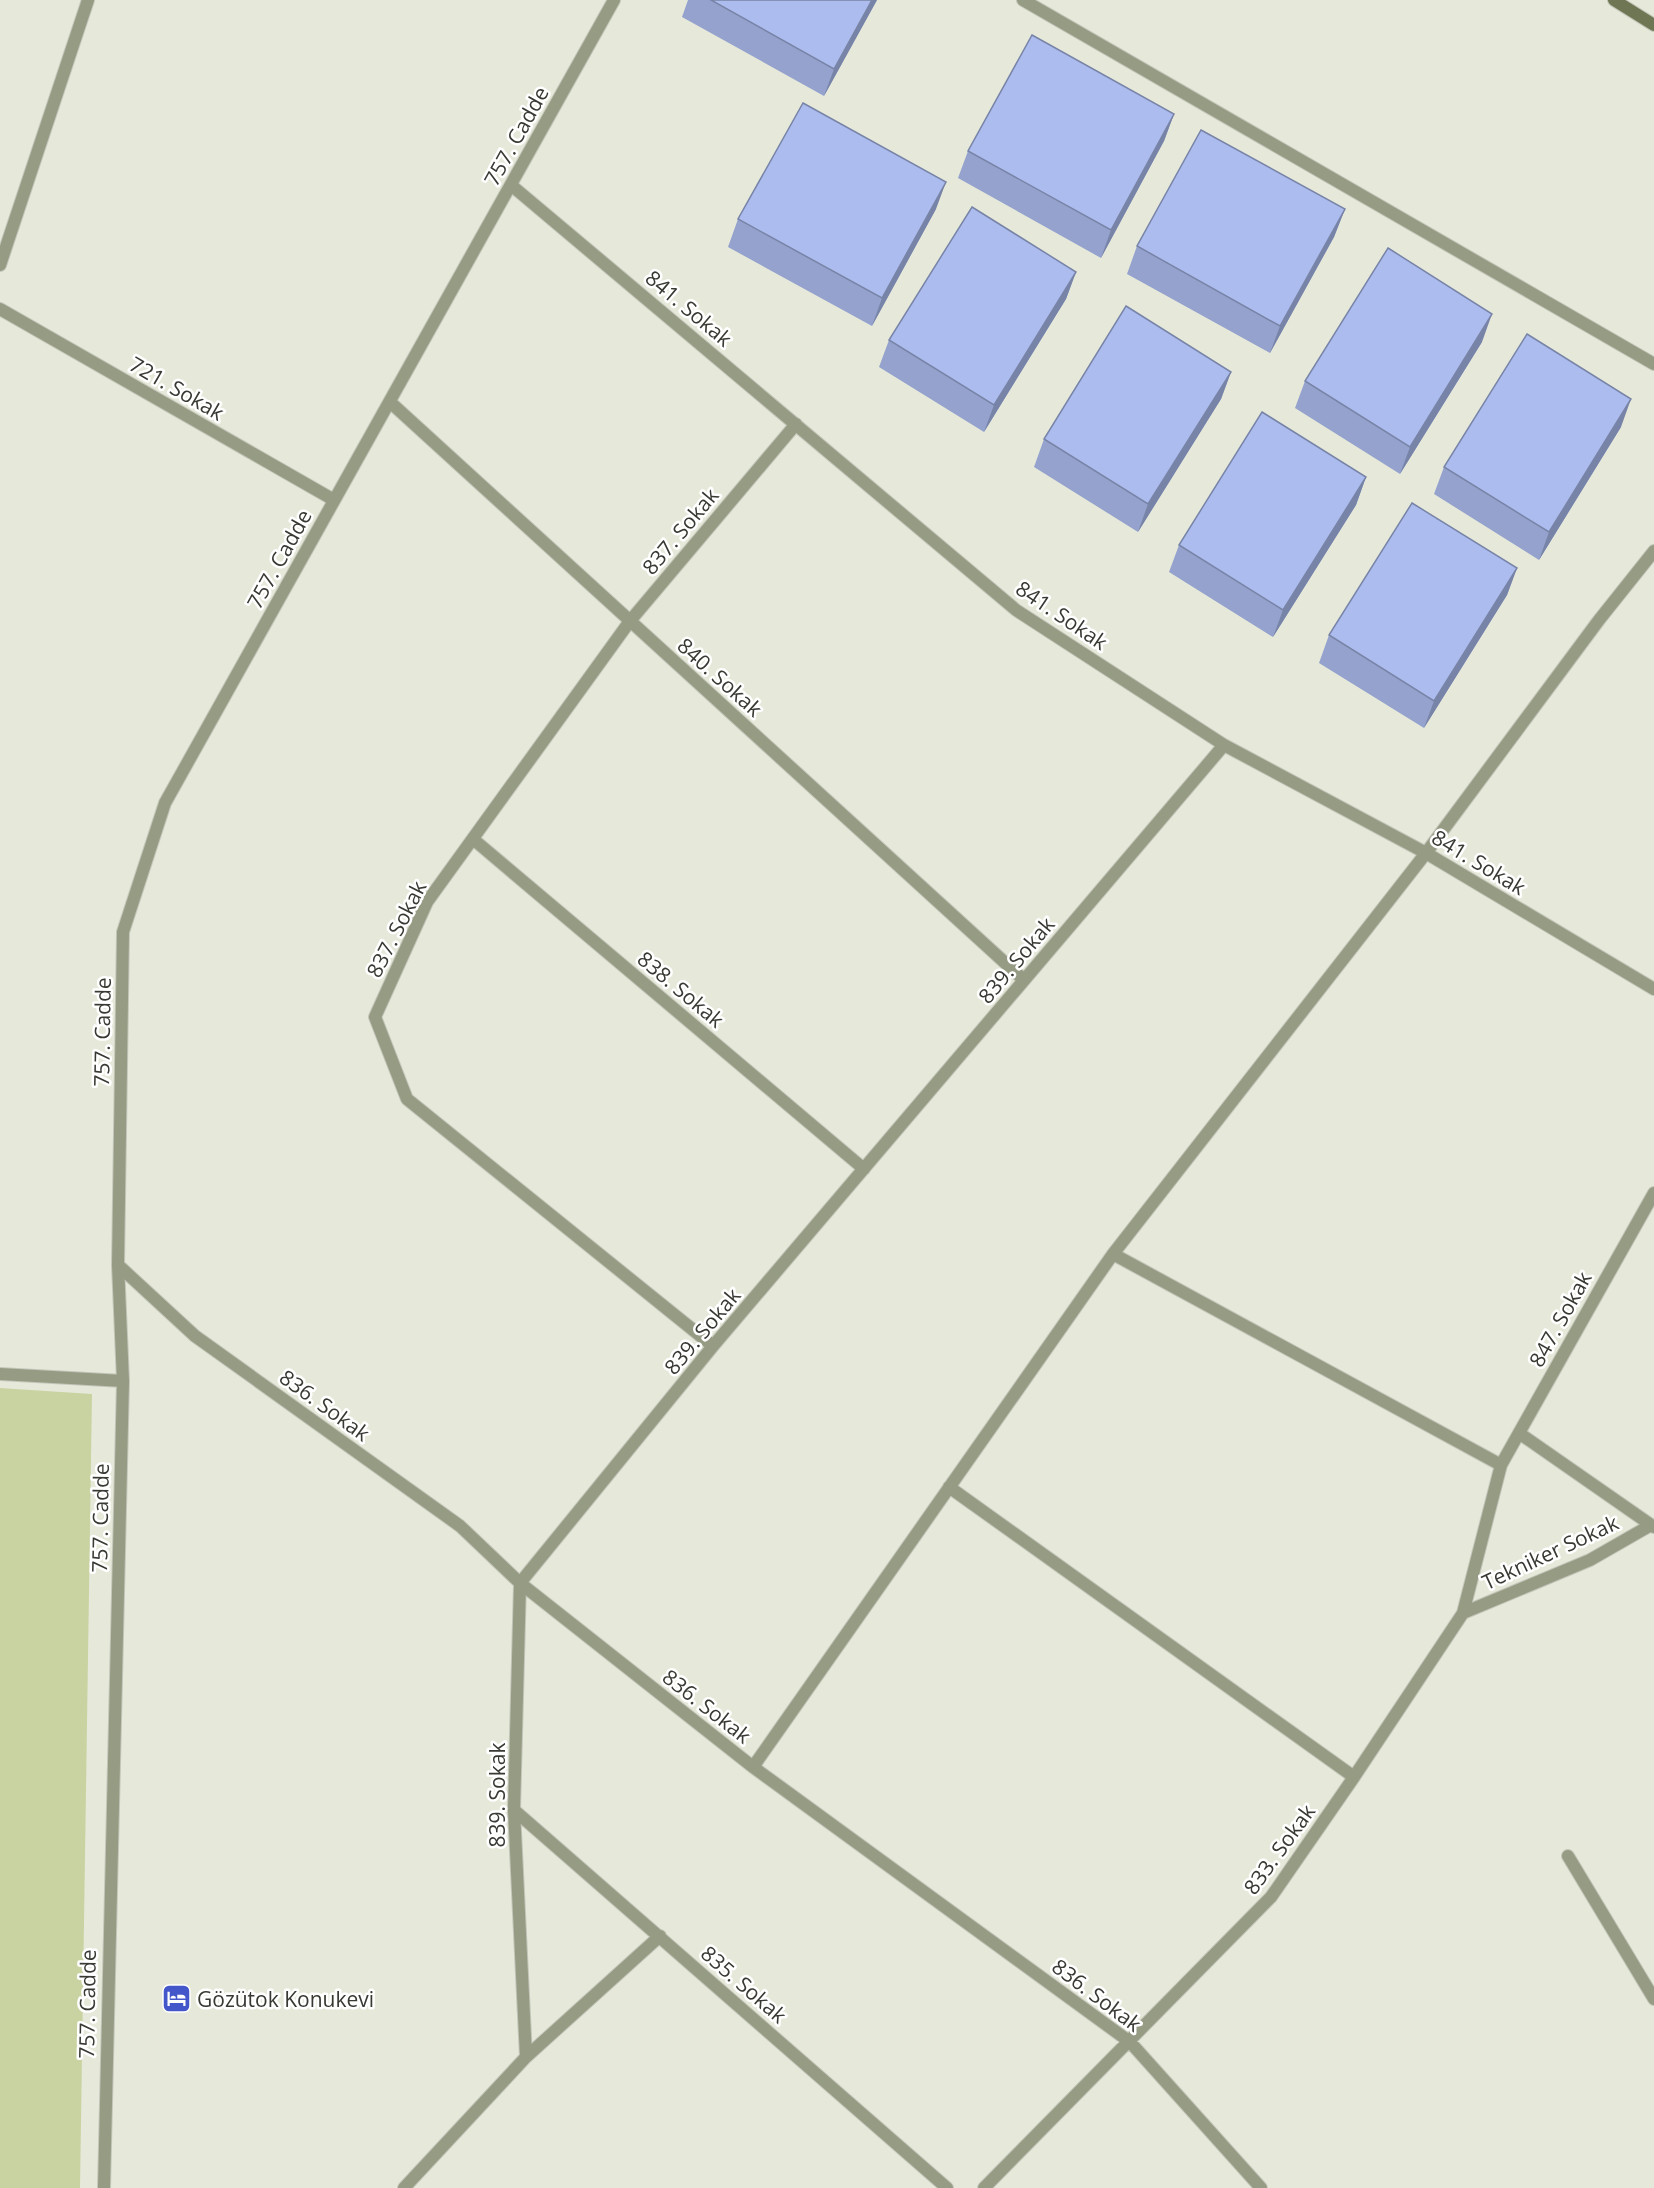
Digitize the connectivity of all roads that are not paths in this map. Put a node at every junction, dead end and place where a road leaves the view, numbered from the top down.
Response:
1 (88, 0) edge
2 (614, 0) edge
3 (1023, 0) edge
4 (1614, 0) edge
5 (1654, 25) edge
6 (511, 184) junction
7 (0, 265) edge
8 (0, 309) edge
9 (1654, 364) edge
10 (390, 402) junction
11 (796, 424) junction
12 (334, 501) junction
13 (1654, 552) edge
14 (630, 621) junction
15 (1224, 745) junction
16 (473, 839) junction
17 (1426, 853) junction
18 (1024, 980) junction
19 (1654, 989) edge
20 (864, 1169) junction
21 (1654, 1193) edge
22 (1113, 1254) junction
23 (118, 1265) junction
24 (713, 1346) junction
25 (0, 1374) edge
26 (123, 1381) junction
27 (1519, 1433) junction
28 (1501, 1465) junction
29 (949, 1487) junction
30 (1653, 1526) edge
31 (520, 1583) junction
32 (1463, 1612) junction
33 (753, 1767) junction
34 (1354, 1777) junction
35 (514, 1810) junction
36 (1568, 1856) dead end
37 (660, 1936) junction
38 (1654, 1999) edge
39 (1130, 2042) junction
40 (526, 2057) junction
41 (104, 2188) edge
42 (404, 2188) edge
43 (947, 2188) edge
44 (984, 2188) edge
45 (1261, 2188) edge

1 - 7 street
2 - 6 street, 757. Cadde
3 - 9 street
4 - 5 main road
6 - 10 street, 757. Cadde
6 - 11 street, 841. Sokak
8 - 12 street, 721. Sokak
10 - 12 street, 757. Cadde
10 - 14 street, 840. Sokak
11 - 14 street, 837. Sokak
11 - 15 street, 841. Sokak
12 - 23 street, 757. Cadde
13 - 17 street
14 - 16 street, 837. Sokak
14 - 18 street, 840. Sokak
15 - 17 street, 841. Sokak
15 - 18 street, 839. Sokak
16 - 20 street, 838. Sokak
16 - 24 street, 837. Sokak
17 - 19 street, 841. Sokak
17 - 22 street
18 - 20 street, 839. Sokak
20 - 24 street, 839. Sokak
21 - 27 street, 847. Sokak
22 - 28 street
22 - 29 street
23 - 26 street, 757. Cadde
23 - 31 street, 836. Sokak
24 - 31 street, 839. Sokak
25 - 26 street
26 - 41 street, 757. Cadde
27 - 28 street, 847. Sokak
27 - 30 street, Tekniker Sokak
28 - 32 street, 833. Sokak
29 - 33 street
29 - 34 street
30 - 32 street, Tekniker Sokak
31 - 33 street, 836. Sokak
31 - 35 street, 839. Sokak
32 - 34 street, 833. Sokak
33 - 39 street, 836. Sokak
34 - 39 street, 833. Sokak
35 - 37 street, 835. Sokak
35 - 40 street, 839. Sokak
36 - 38 street
37 - 40 street
37 - 43 street, 835. Sokak
39 - 44 street, 833. Sokak
39 - 45 street, 836. Sokak
40 - 42 street

